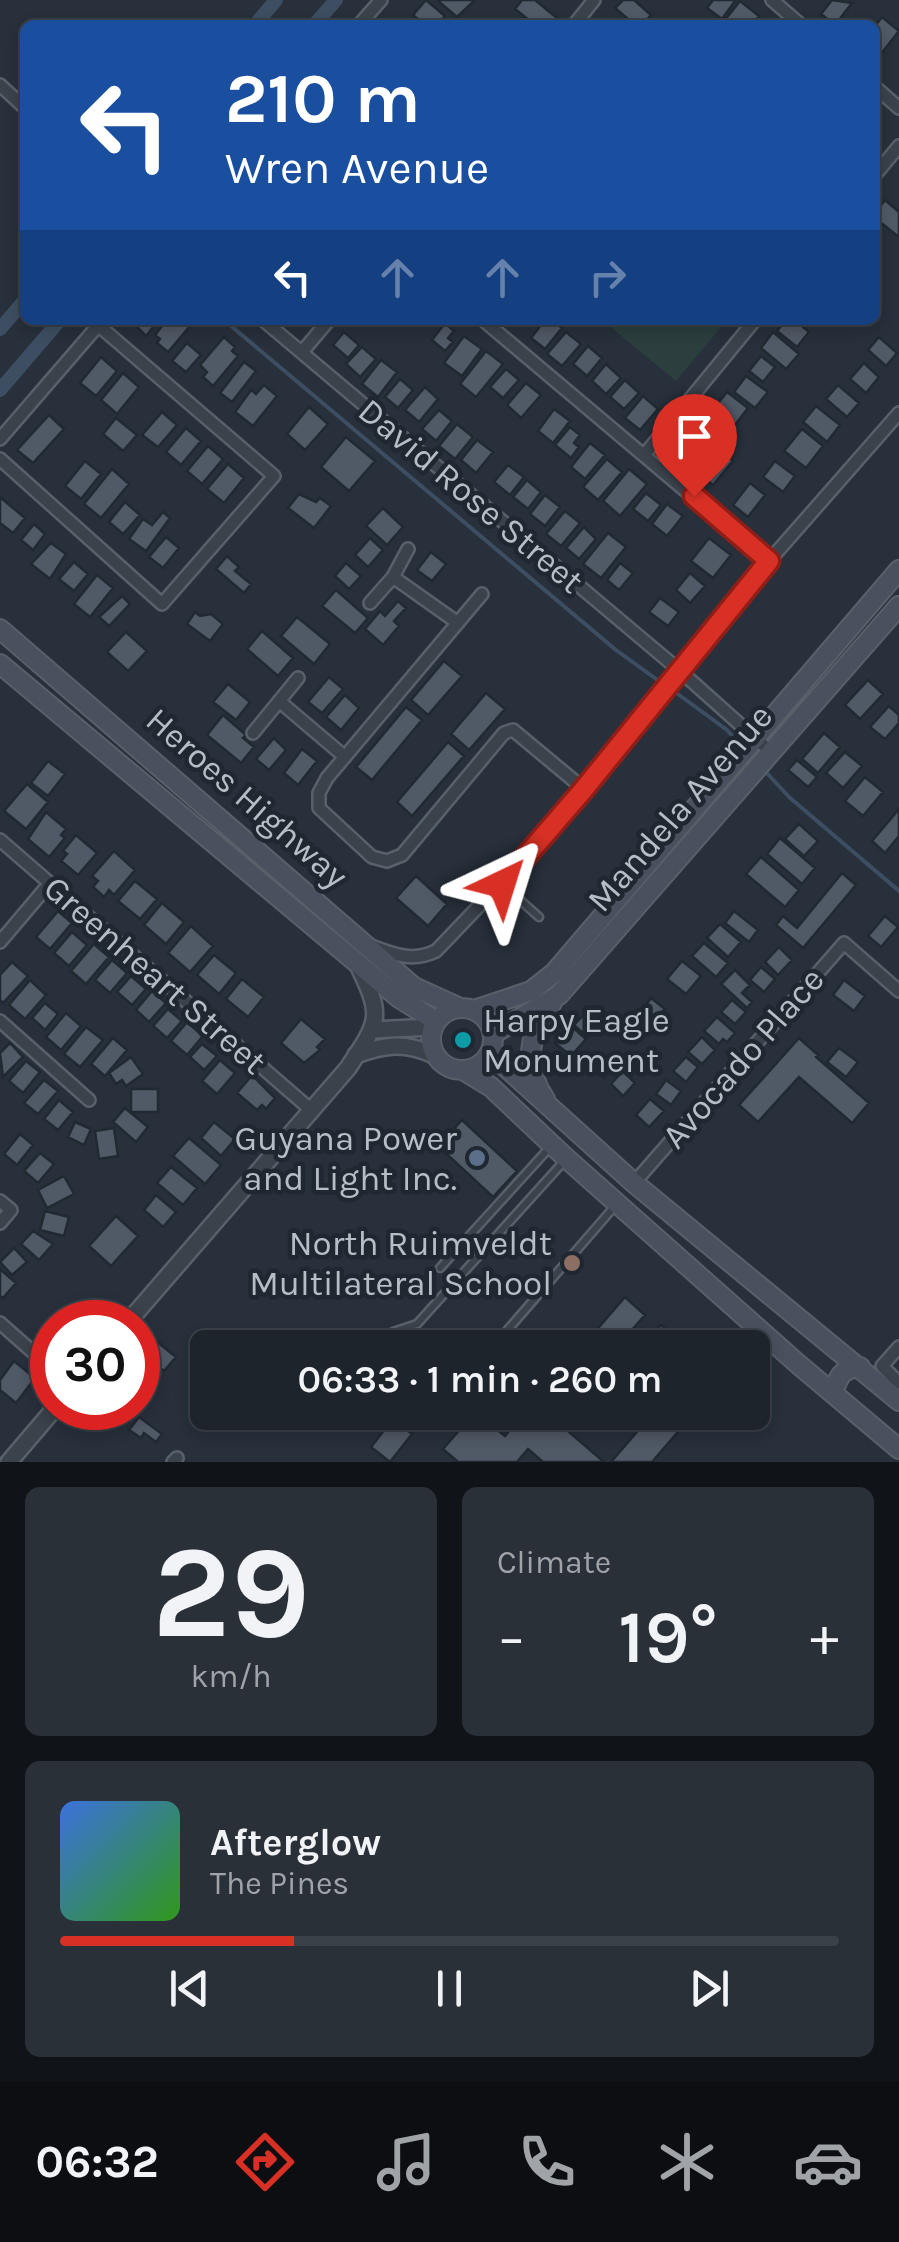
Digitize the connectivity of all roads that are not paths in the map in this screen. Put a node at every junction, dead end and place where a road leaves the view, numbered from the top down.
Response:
1 (381, 0) edge
2 (594, 0) edge
3 (772, 0) edge
4 (363, 20) edge
5 (578, 20) edge
6 (795, 20) edge
7 (0, 86) edge
8 (20, 104) edge
9 (899, 146) edge
10 (880, 169) edge
11 (98, 325) edge
12 (102, 325) edge
13 (270, 325) edge
14 (324, 325) edge
15 (489, 325) edge
16 (752, 325) edge
17 (302, 352) junction
18 (899, 413) edge
19 (0, 439) edge
20 (645, 454) junction
21 (0, 459) edge
22 (408, 550) dead end
23 (769, 561) junction
24 (899, 570) edge
25 (394, 577) junction
26 (482, 594) dead end
27 (370, 603) dead end
28 (899, 606) edge
29 (458, 623) junction
30 (0, 629) edge
31 (0, 664) edge
32 (679, 670) junction
33 (298, 678) dead end
34 (279, 701) junction
35 (253, 733) dead end
36 (755, 738) junction
37 (772, 753) junction
38 (345, 757) junction
39 (584, 789) junction
40 (0, 840) edge
41 (50, 883) junction
42 (502, 884) junction
43 (539, 917) dead end
44 (0, 942) edge
45 (368, 944) junction
46 (358, 964) junction
47 (899, 991) edge
48 (558, 996) junction
49 (466, 1008) junction
50 (0, 1021) edge
51 (434, 1024) junction
52 (372, 1030) junction
53 (493, 1034) junction
54 (490, 1053) junction
55 (356, 1055) junction
56 (434, 1055) junction
57 (464, 1070) junction
58 (89, 1100) dead end
59 (310, 1109) junction
60 (552, 1110) junction
61 (559, 1152) junction
62 (634, 1183) junction
63 (0, 1202) edge
64 (618, 1202) junction
65 (0, 1223) edge
66 (440, 1268) dead end
67 (147, 1300) edge
68 (0, 1323) edge
69 (399, 1330) edge
70 (508, 1330) edge
71 (818, 1334) junction
72 (899, 1346) edge
73 (30, 1350) edge
74 (798, 1364) junction
75 (860, 1368) junction
76 (899, 1383) edge
77 (833, 1393) junction
78 (899, 1401) edge
79 (37, 1430) edge
80 (899, 1449) edge
81 (9, 1462) edge

1 - 4 street
2 - 5 street
3 - 6 street
7 - 8 street
9 - 10 street
11 - 19 street
12 - 21 street
13 - 17 street, David Rose Street
14 - 17 street
15 - 20 street
16 - 20 street
17 - 32 street, David Rose Street
18 - 23 street
20 - 23 street
22 - 25 street
23 - 32 street
24 - 36 main road
25 - 27 street
25 - 29 street
26 - 29 street
28 - 37 main road, Mandela Avenue
29 - 38 street
30 - 45 main road, Heroes Highway
31 - 46 main road, Heroes Highway
32 - 36 street, David Rose Street
32 - 39 street
33 - 34 street
34 - 35 street
34 - 38 street
36 - 37 street, David Rose Street
36 - 49 main road
37 - 48 main road, Mandela Avenue
38 - 39 street
39 - 42 street
40 - 41 street, Greenheart Street
41 - 44 street
41 - 59 street, Greenheart Street
42 - 43 lane
42 - 45 street
45 - 49 main road, Heroes Highway
46 - 51 main road, Heroes Highway
46 - 52 street
47 - 62 street, Avocado Place
48 - 53 main road, Mandela Avenue
48 - 60 main road
49 - 51 main road
49 - 53 main road
50 - 58 street
51 - 52 street
51 - 56 main road
52 - 55 street
53 - 54 main road
54 - 57 main road
54 - 60 main road
55 - 56 street
55 - 59 street
56 - 57 main road
57 - 61 main road
59 - 67 street
60 - 62 main road
61 - 64 main road
61 - 66 lane
61 - 69 lane
62 - 71 main road
63 - 65 street
64 - 70 lane
64 - 74 main road
68 - 73 street
71 - 74 main road
71 - 75 main road
72 - 76 street
74 - 77 main road
75 - 77 main road
75 - 78 main road
77 - 80 main road
79 - 81 street

